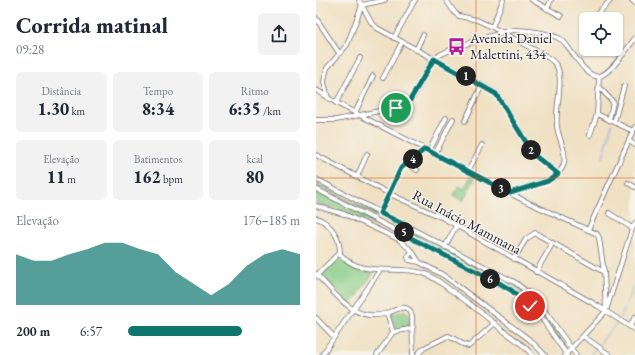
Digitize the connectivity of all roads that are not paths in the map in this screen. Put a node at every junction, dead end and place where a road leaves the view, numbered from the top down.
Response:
1 (359, 0) edge
2 (385, 0) edge
3 (415, 0) edge
4 (446, 0) edge
5 (503, 0) edge
6 (532, 0) edge
7 (551, 0) edge
8 (611, 0) edge
9 (362, 5) junction
10 (547, 9) junction
11 (599, 12) edge
12 (561, 16) dead end
13 (316, 18) edge
14 (492, 27) junction
15 (502, 33) junction
16 (423, 36) dead end
17 (394, 38) junction
18 (635, 38) edge
19 (402, 42) junction
20 (633, 45) edge
21 (416, 50) junction
22 (339, 53) junction
23 (360, 58) dead end
24 (434, 59) junction
25 (373, 76) dead end
26 (599, 76) junction
27 (383, 78) dead end
28 (482, 85) junction
29 (624, 86) dead end
30 (599, 87) junction
31 (316, 90) edge
32 (328, 98) junction
33 (336, 103) junction
34 (357, 114) junction
35 (597, 114) junction
36 (446, 118) dead end
37 (453, 119) dead end
38 (316, 120) edge
39 (464, 121) dead end
40 (612, 121) junction
41 (634, 129) edge
42 (590, 135) dead end
43 (629, 141) junction
44 (482, 145) dead end
45 (635, 145) edge
46 (427, 150) junction
47 (367, 154) dead end
48 (435, 154) junction
49 (316, 155) edge
50 (407, 163) junction
51 (417, 170) dead end
52 (468, 171) junction
53 (558, 174) junction
54 (356, 177) junction
55 (316, 179) edge
56 (628, 182) dead end
57 (635, 187) edge
58 (316, 189) edge
59 (510, 193) junction
60 (390, 194) junction
61 (316, 206) edge
62 (380, 213) junction
63 (609, 213) dead end
64 (316, 218) edge
65 (635, 223) edge
66 (407, 226) junction
67 (456, 226) junction
68 (632, 228) junction
69 (588, 230) junction
70 (403, 234) junction
71 (551, 242) junction
72 (445, 247) junction
73 (412, 250) junction
74 (340, 252) junction
75 (514, 259) junction
76 (419, 262) junction
77 (380, 270) junction
78 (536, 272) junction
79 (604, 272) junction
80 (316, 274) edge
81 (352, 310) junction
82 (606, 311) junction
83 (389, 312) junction
84 (635, 317) edge
85 (316, 318) edge
86 (504, 321) junction
87 (495, 323) junction
88 (630, 326) junction
89 (413, 327) junction
90 (499, 327) junction
91 (635, 330) edge
92 (393, 332) junction
93 (583, 336) junction
94 (334, 337) junction
95 (571, 349) junction
96 (322, 355) edge
97 (377, 355) edge
98 (413, 355) edge
99 (417, 355) edge
100 (532, 355) edge
101 (545, 355) edge
102 (566, 355) edge
103 (576, 355) edge
104 (610, 355) edge

1 - 9 street
2 - 9 street
3 - 17 street
4 - 14 street
5 - 14 street
6 - 10 street
7 - 10 street
8 - 11 street
9 - 17 street
9 - 22 street
10 - 12 street
13 - 22 street
14 - 15 street
15 - 24 street
15 - 26 street
15 - 53 street
16 - 21 street
17 - 19 street
18 - 20 street
19 - 21 street
19 - 27 street
20 - 26 street
21 - 24 street
22 - 32 street
23 - 33 street
24 - 28 street
24 - 34 street
25 - 34 street
26 - 30 street
28 - 39 street
28 - 53 street
29 - 40 street
30 - 35 street
30 - 40 street
31 - 32 street
32 - 33 street
33 - 34 street
34 - 38 street
34 - 46 street
35 - 40 street
35 - 42 street
36 - 46 street
37 - 48 street
40 - 41 street
41 - 43 street
43 - 45 street
43 - 69 street
44 - 52 street
46 - 48 street
46 - 50 street
47 - 54 street
48 - 52 street
49 - 54 street, Rua Inácio Mammana
50 - 51 street
50 - 60 street
52 - 59 street
53 - 59 street
54 - 60 street, Rua Inácio Mammana
55 - 62 street
56 - 57 street
58 - 70 street
59 - 69 street
60 - 62 street
60 - 67 street, Rua Inácio Mammana
61 - 73 street
62 - 66 street
63 - 68 street
64 - 74 street
65 - 68 street
66 - 70 street
66 - 72 street
67 - 72 street
67 - 75 street, Rua Inácio Mammana
68 - 82 street
69 - 79 street
70 - 102 street
71 - 75 street
71 - 78 street
71 - 79 street
72 - 95 street
73 - 76 street
73 - 76 street
74 - 77 street
74 - 80 street
75 - 78 street, Rua Inácio Mammana
76 - 86 street
77 - 81 street
77 - 87 street
78 - 82 street, Rua Inácio Mammana
79 - 82 street
80 - 81 street
81 - 83 street
81 - 94 street
82 - 88 street, Rua Inácio Mammana
82 - 93 street
83 - 89 street
83 - 92 street
84 - 88 street
85 - 94 street
86 - 90 street
86 - 101 street
87 - 90 street
87 - 99 street
88 - 91 street, Rua Inácio Mammana
89 - 92 street
89 - 98 street
90 - 100 street
92 - 97 street
93 - 95 street
93 - 104 street
94 - 96 street
95 - 102 street
95 - 103 street

